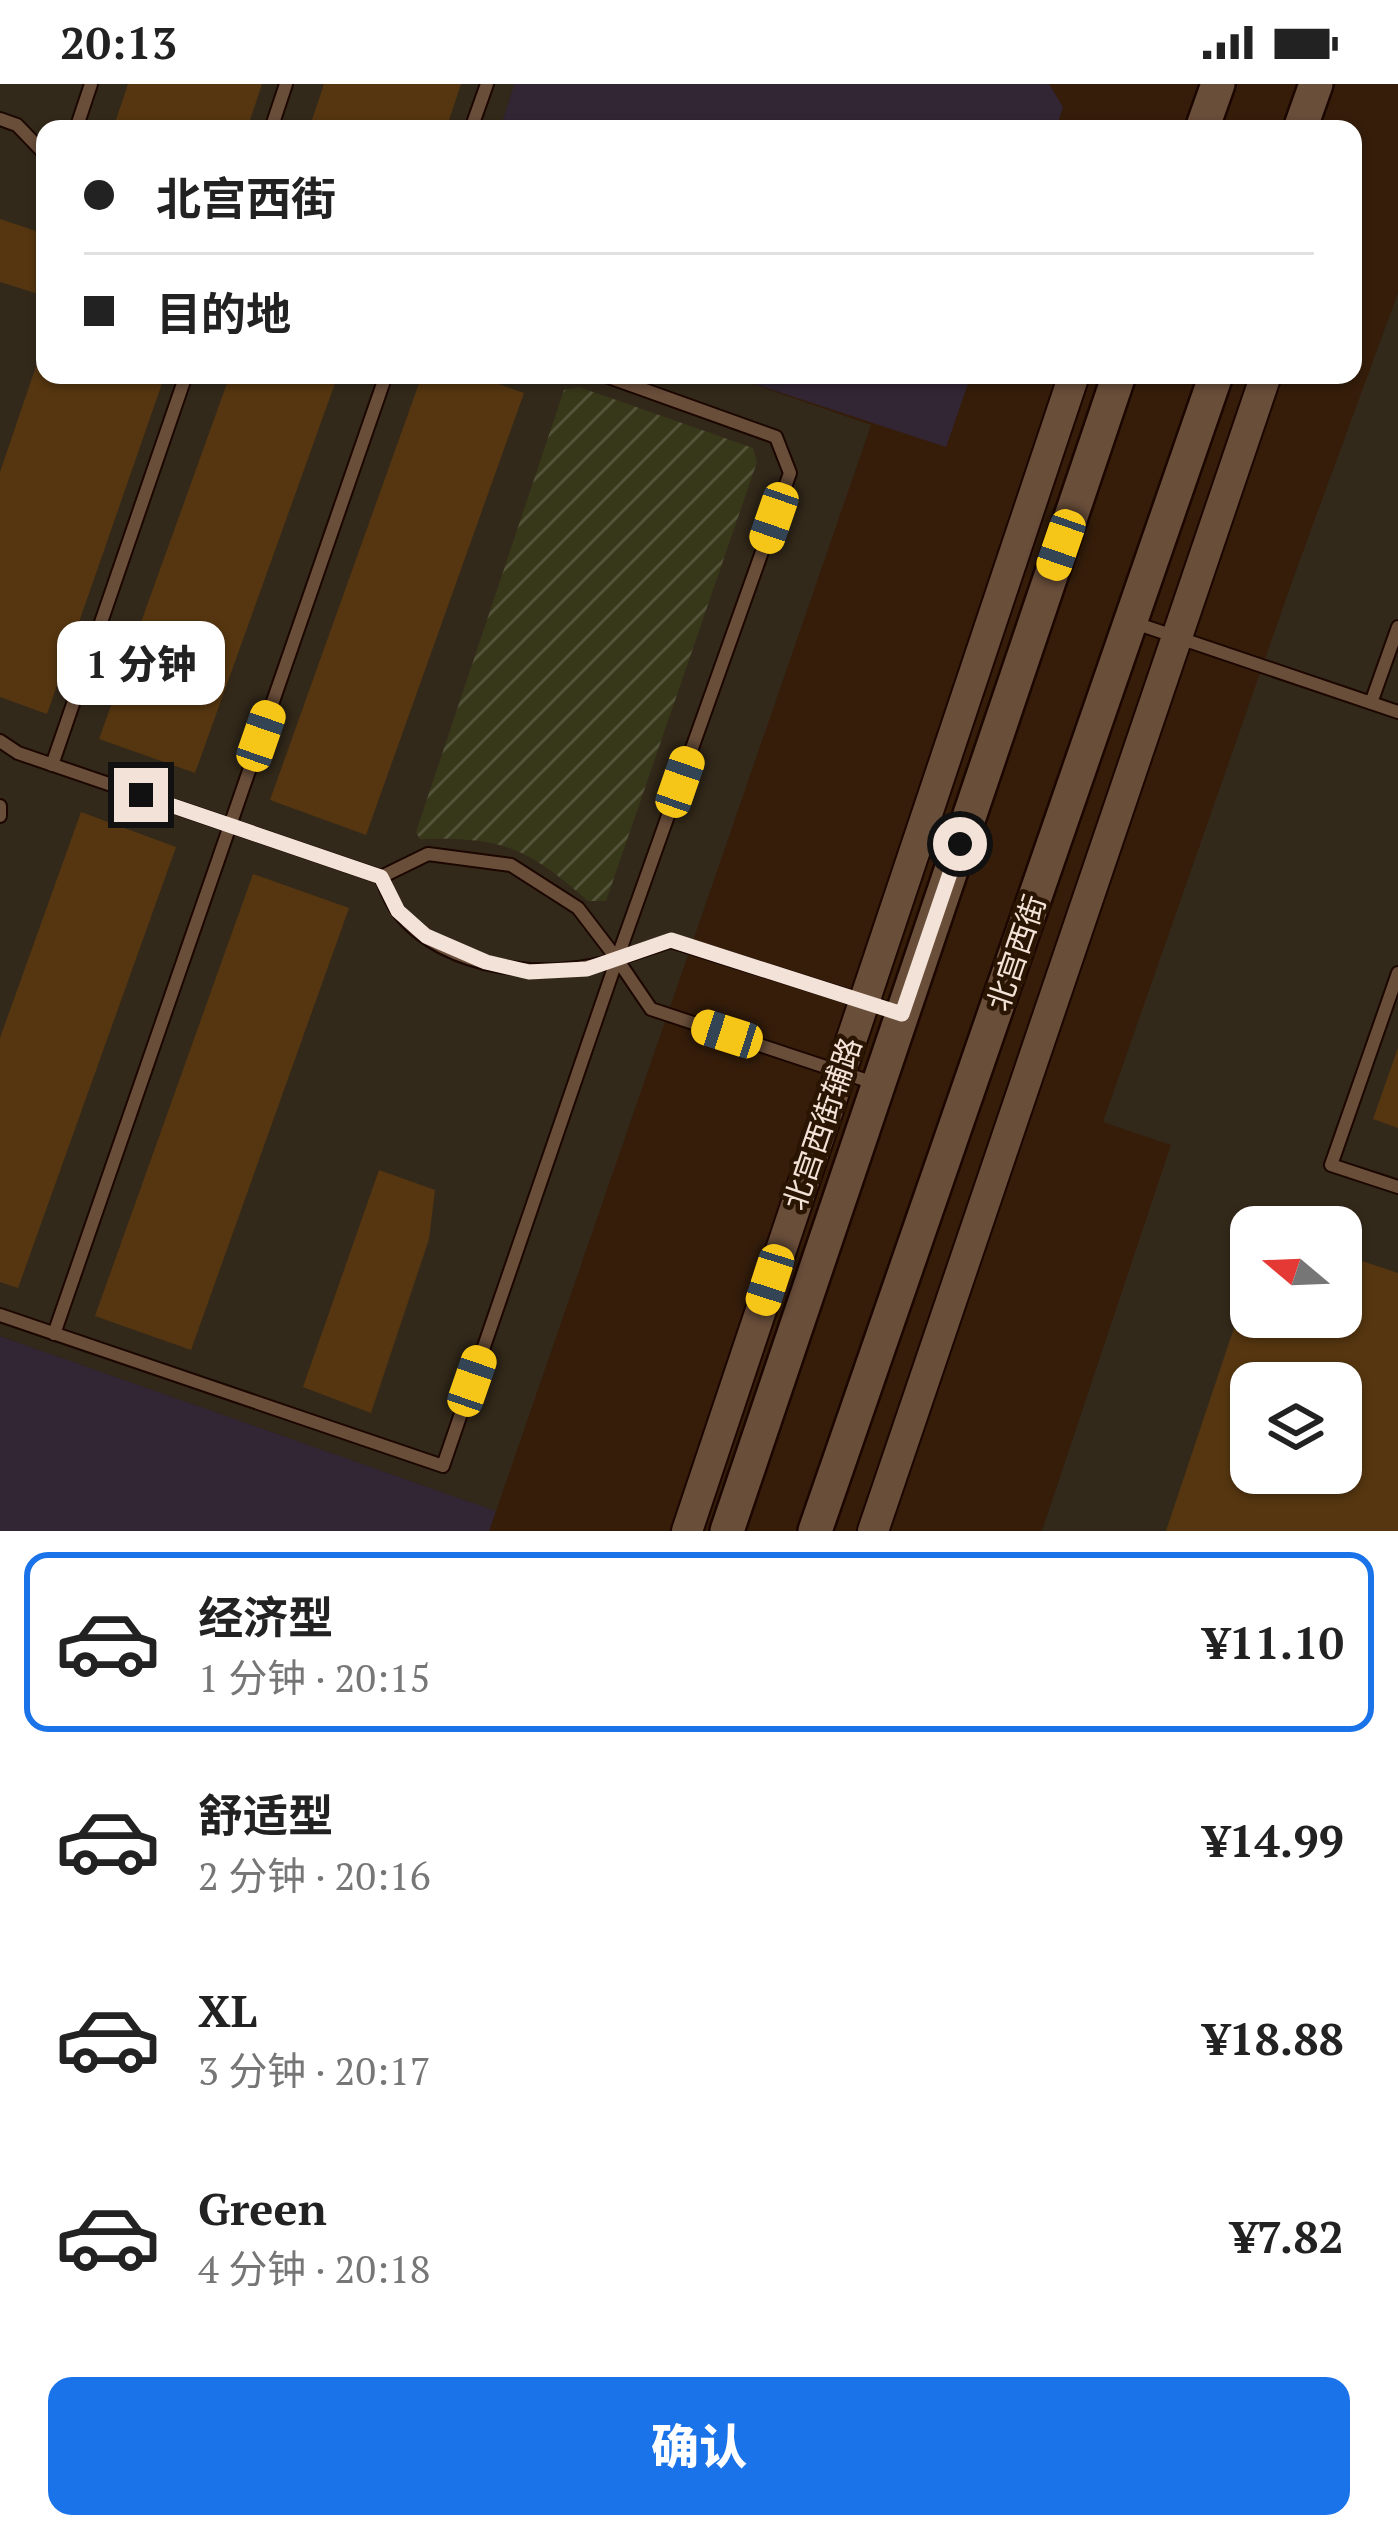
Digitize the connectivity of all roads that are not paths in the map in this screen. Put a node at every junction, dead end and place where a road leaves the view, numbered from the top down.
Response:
1 (91, 84) edge
2 (286, 84) edge
3 (487, 84) edge
4 (1218, 84) edge
5 (1316, 84) edge
6 (0, 119) edge
7 (79, 120) edge
8 (274, 120) edge
9 (474, 120) edge
10 (1202, 120) edge
11 (1303, 120) edge
12 (36, 145) edge
13 (183, 384) edge
14 (383, 384) edge
15 (628, 384) edge
16 (1071, 384) edge
17 (1116, 384) edge
18 (1213, 384) edge
19 (1263, 384) edge
20 (1131, 621) junction
21 (1398, 627) edge
22 (1177, 637) junction
23 (1371, 703) junction
24 (1398, 712) edge
25 (0, 741) edge
26 (52, 765) junction
27 (0, 806) edge
28 (0, 816) edge
29 (230, 826) junction
30 (381, 877) junction
31 (616, 959) junction
32 (1398, 974) edge
33 (864, 1002) junction
34 (902, 1014) junction
35 (840, 1072) junction
36 (878, 1084) junction
37 (1398, 1186) edge
38 (0, 1315) edge
39 (54, 1334) junction
40 (687, 1531) edge
41 (727, 1531) edge
42 (814, 1531) edge
43 (873, 1531) edge

1 - 7 lane
2 - 8 lane
3 - 9 lane
4 - 10 main road
5 - 11 main road
6 - 12 lane
13 - 26 lane
14 - 29 lane
15 - 31 lane
16 - 33 street, 北宫西街辅路
17 - 34 main road
18 - 20 main road, 北宫西街
19 - 22 street
20 - 22 lane
20 - 42 main road, 北宫西街
21 - 23 lane
22 - 23 lane
22 - 43 street
23 - 24 lane
25 - 26 lane
26 - 29 lane
27 - 28 lane
29 - 30 lane
29 - 39 lane
30 - 31 lane
30 - 31 lane
31 - 33 lane
31 - 35 lane
31 - 39 lane
32 - 37 lane
33 - 34 lane
33 - 35 street, 北宫西街辅路
34 - 36 main road
35 - 36 lane
35 - 40 street, 北宫西街辅路
36 - 41 main road
38 - 39 lane

